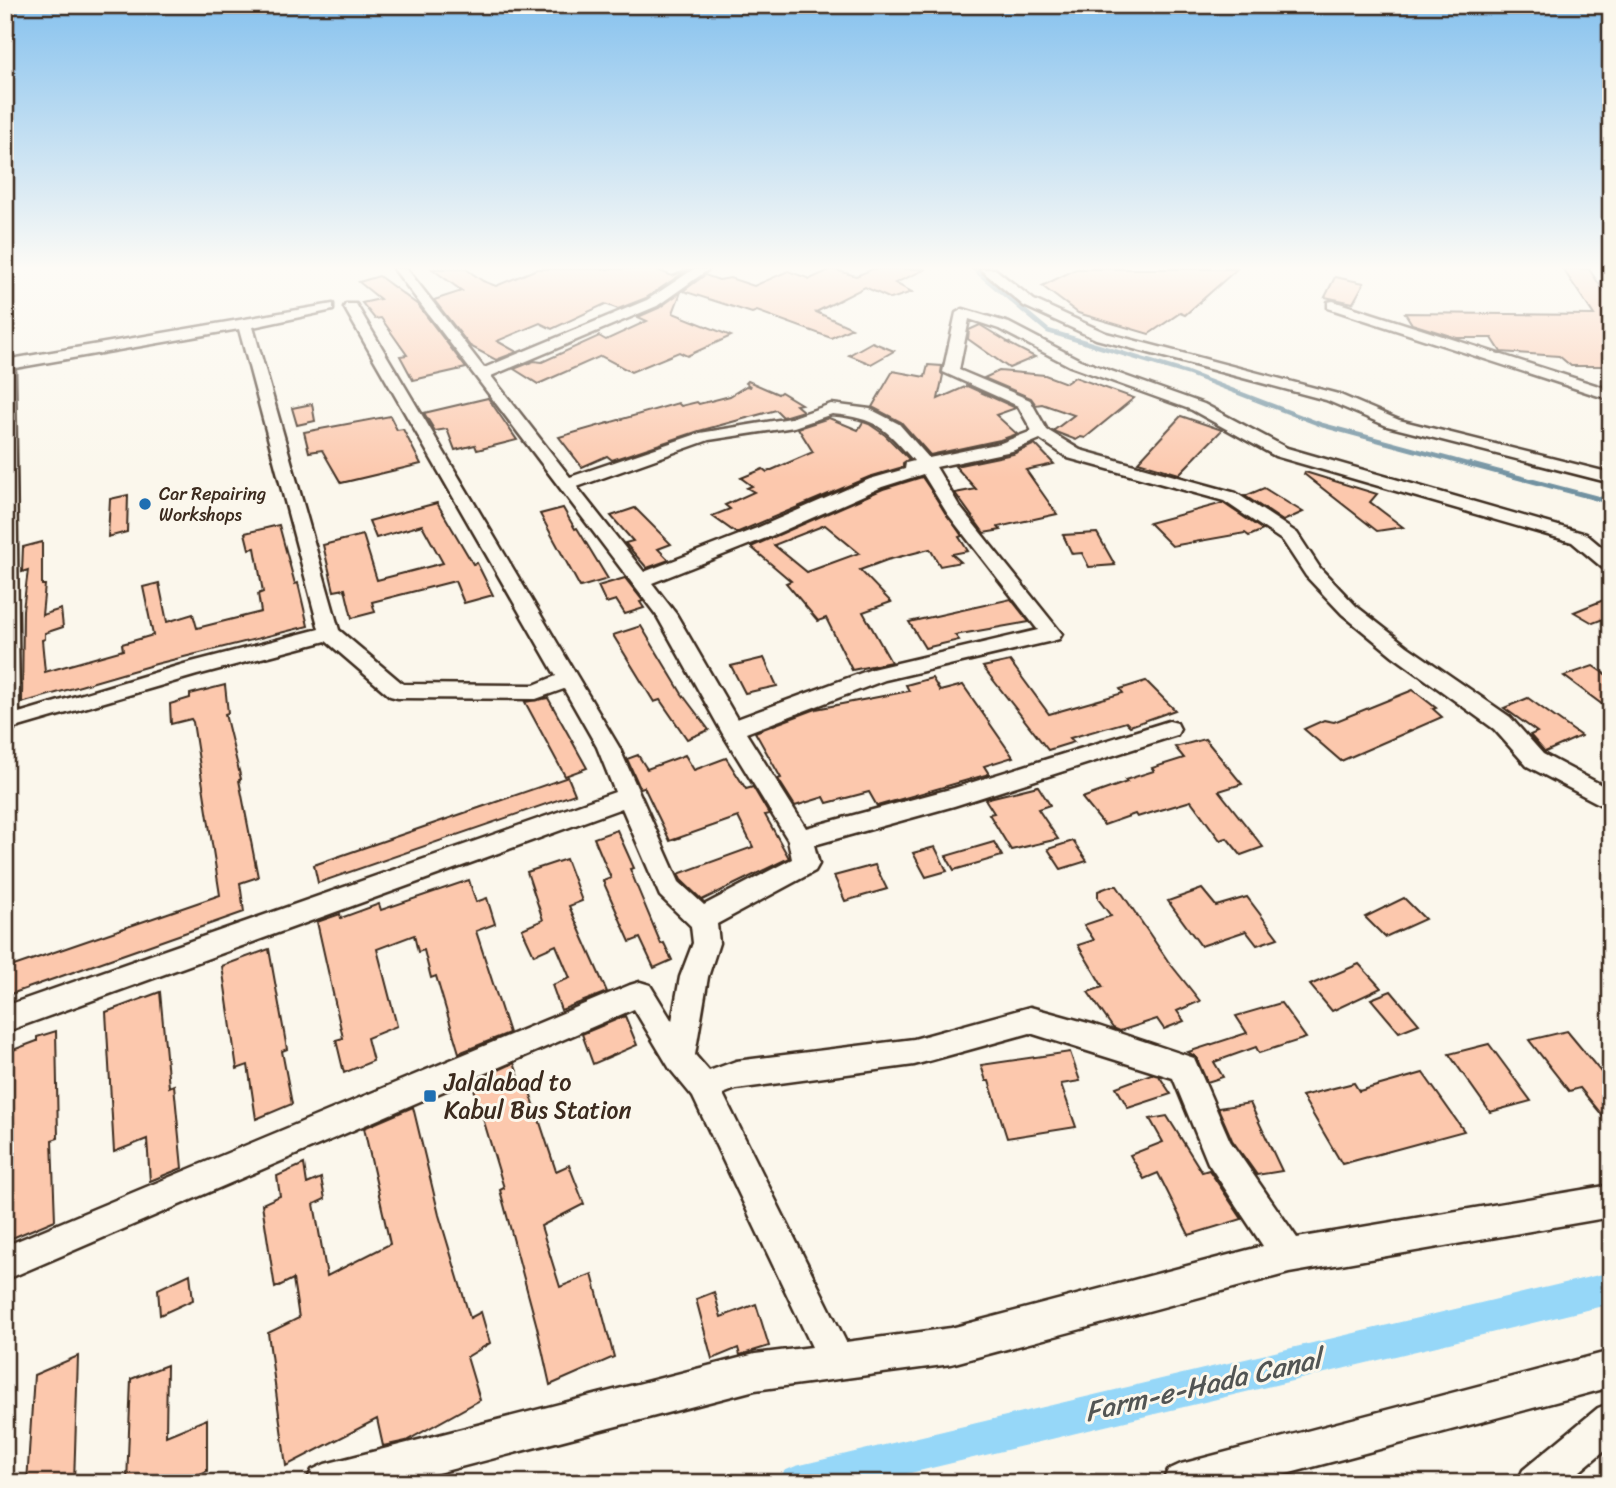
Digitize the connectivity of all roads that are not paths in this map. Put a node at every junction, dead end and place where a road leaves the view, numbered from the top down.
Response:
1 (159, 338) edge
2 (249, 338) edge
3 (358, 338) edge
4 (455, 338) edge
5 (568, 338) edge
6 (958, 338) edge
7 (1028, 338) edge
8 (1107, 338) edge
9 (1435, 338) edge
10 (6, 364) edge
11 (483, 374) junction
12 (1611, 396) edge
13 (1041, 433) junction
14 (926, 465) junction
15 (1611, 478) edge
16 (565, 485) junction
17 (1579, 538) junction
18 (1611, 547) edge
19 (1611, 565) edge
20 (639, 581) junction
21 (330, 633) junction
22 (569, 680) junction
23 (1169, 729) dead end
24 (732, 730) junction
25 (630, 796) junction
26 (1611, 802) edge
27 (800, 839) junction
28 (702, 919) junction
29 (5, 1019) edge
30 (680, 1059) junction
31 (704, 1087) junction
32 (1611, 1201) edge
33 (1289, 1256) junction
34 (5, 1264) edge
35 (837, 1361) junction
36 (1611, 1369) edge
37 (1611, 1421) edge
38 (325, 1483) edge
39 (1181, 1483) edge
40 (1536, 1483) edge

1 - 10 street
2 - 21 street
3 - 22 street
4 - 11 street
5 - 11 street
6 - 13 street
7 - 17 street
8 - 15 street
9 - 12 street
10 - 21 street
11 - 16 street
13 - 14 street
13 - 26 street
14 - 16 street
14 - 20 street
14 - 24 street
16 - 20 street
17 - 18 street
17 - 19 street
20 - 24 street
21 - 22 street
22 - 25 street
23 - 27 street
24 - 27 street
25 - 28 street
25 - 29 street
27 - 28 street
28 - 30 street
30 - 31 street
30 - 34 street
31 - 33 street
31 - 35 street
32 - 33 street
33 - 35 street
35 - 38 street
36 - 39 street
37 - 40 street

